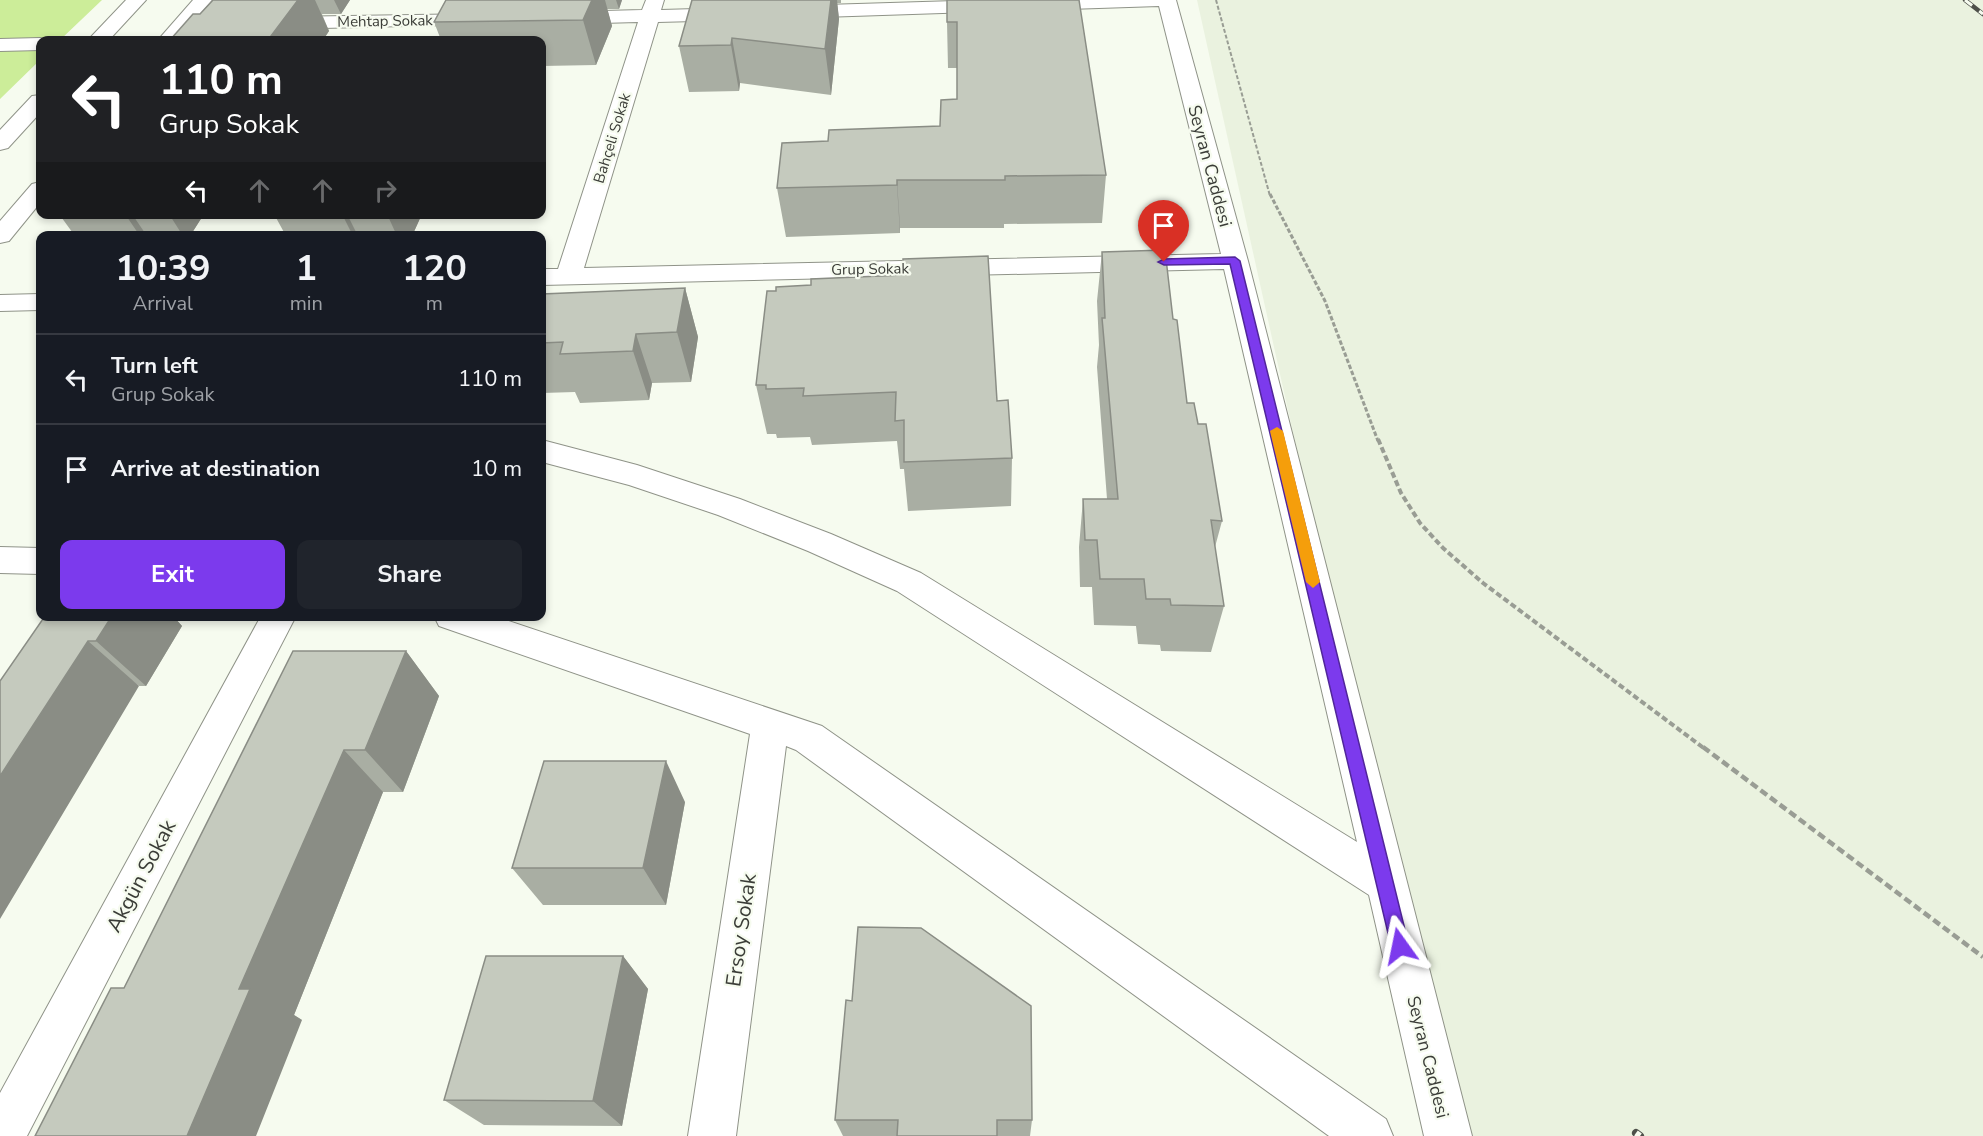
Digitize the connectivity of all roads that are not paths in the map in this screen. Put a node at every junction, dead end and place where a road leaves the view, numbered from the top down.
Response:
1 (137, 0) edge
2 (203, 0) edge
3 (1166, 0) edge
4 (652, 8) edge
5 (770, 13) edge
6 (746, 14) edge
7 (544, 18) edge
8 (497, 19) edge
9 (263, 24) edge
10 (182, 25) junction
11 (205, 25) edge
12 (102, 36) edge
13 (172, 36) edge
14 (36, 44) edge
15 (0, 45) edge
16 (36, 105) edge
17 (0, 143) edge
18 (36, 194) edge
19 (0, 236) edge
20 (1235, 261) junction
21 (569, 276) junction
22 (546, 277) edge
23 (36, 302) edge
24 (0, 303) edge
25 (546, 452) edge
26 (0, 560) edge
27 (36, 561) edge
28 (276, 621) edge
29 (466, 621) edge
30 (770, 725) junction
31 (1386, 883) junction
32 (2, 1136) edge
33 (712, 1136) edge
34 (1369, 1136) edge
35 (1448, 1136) edge

1 - 12 street
2 - 10 street
3 - 5 street
3 - 20 street, Seyran Caddesi
4 - 6 street
4 - 7 street
4 - 21 street, Bahçeli Sokak
8 - 9 street, Mehtap Sokak
10 - 11 street
10 - 13 street
14 - 15 street
16 - 17 street
18 - 19 street
20 - 21 street, Grup Sokak
20 - 31 street, Seyran Caddesi
21 - 22 street, Grup Sokak
23 - 24 street
25 - 31 street
26 - 27 street
28 - 32 street, Akgün Sokak
29 - 30 street
30 - 33 street, Ersoy Sokak
30 - 34 street
31 - 35 street, Seyran Caddesi

